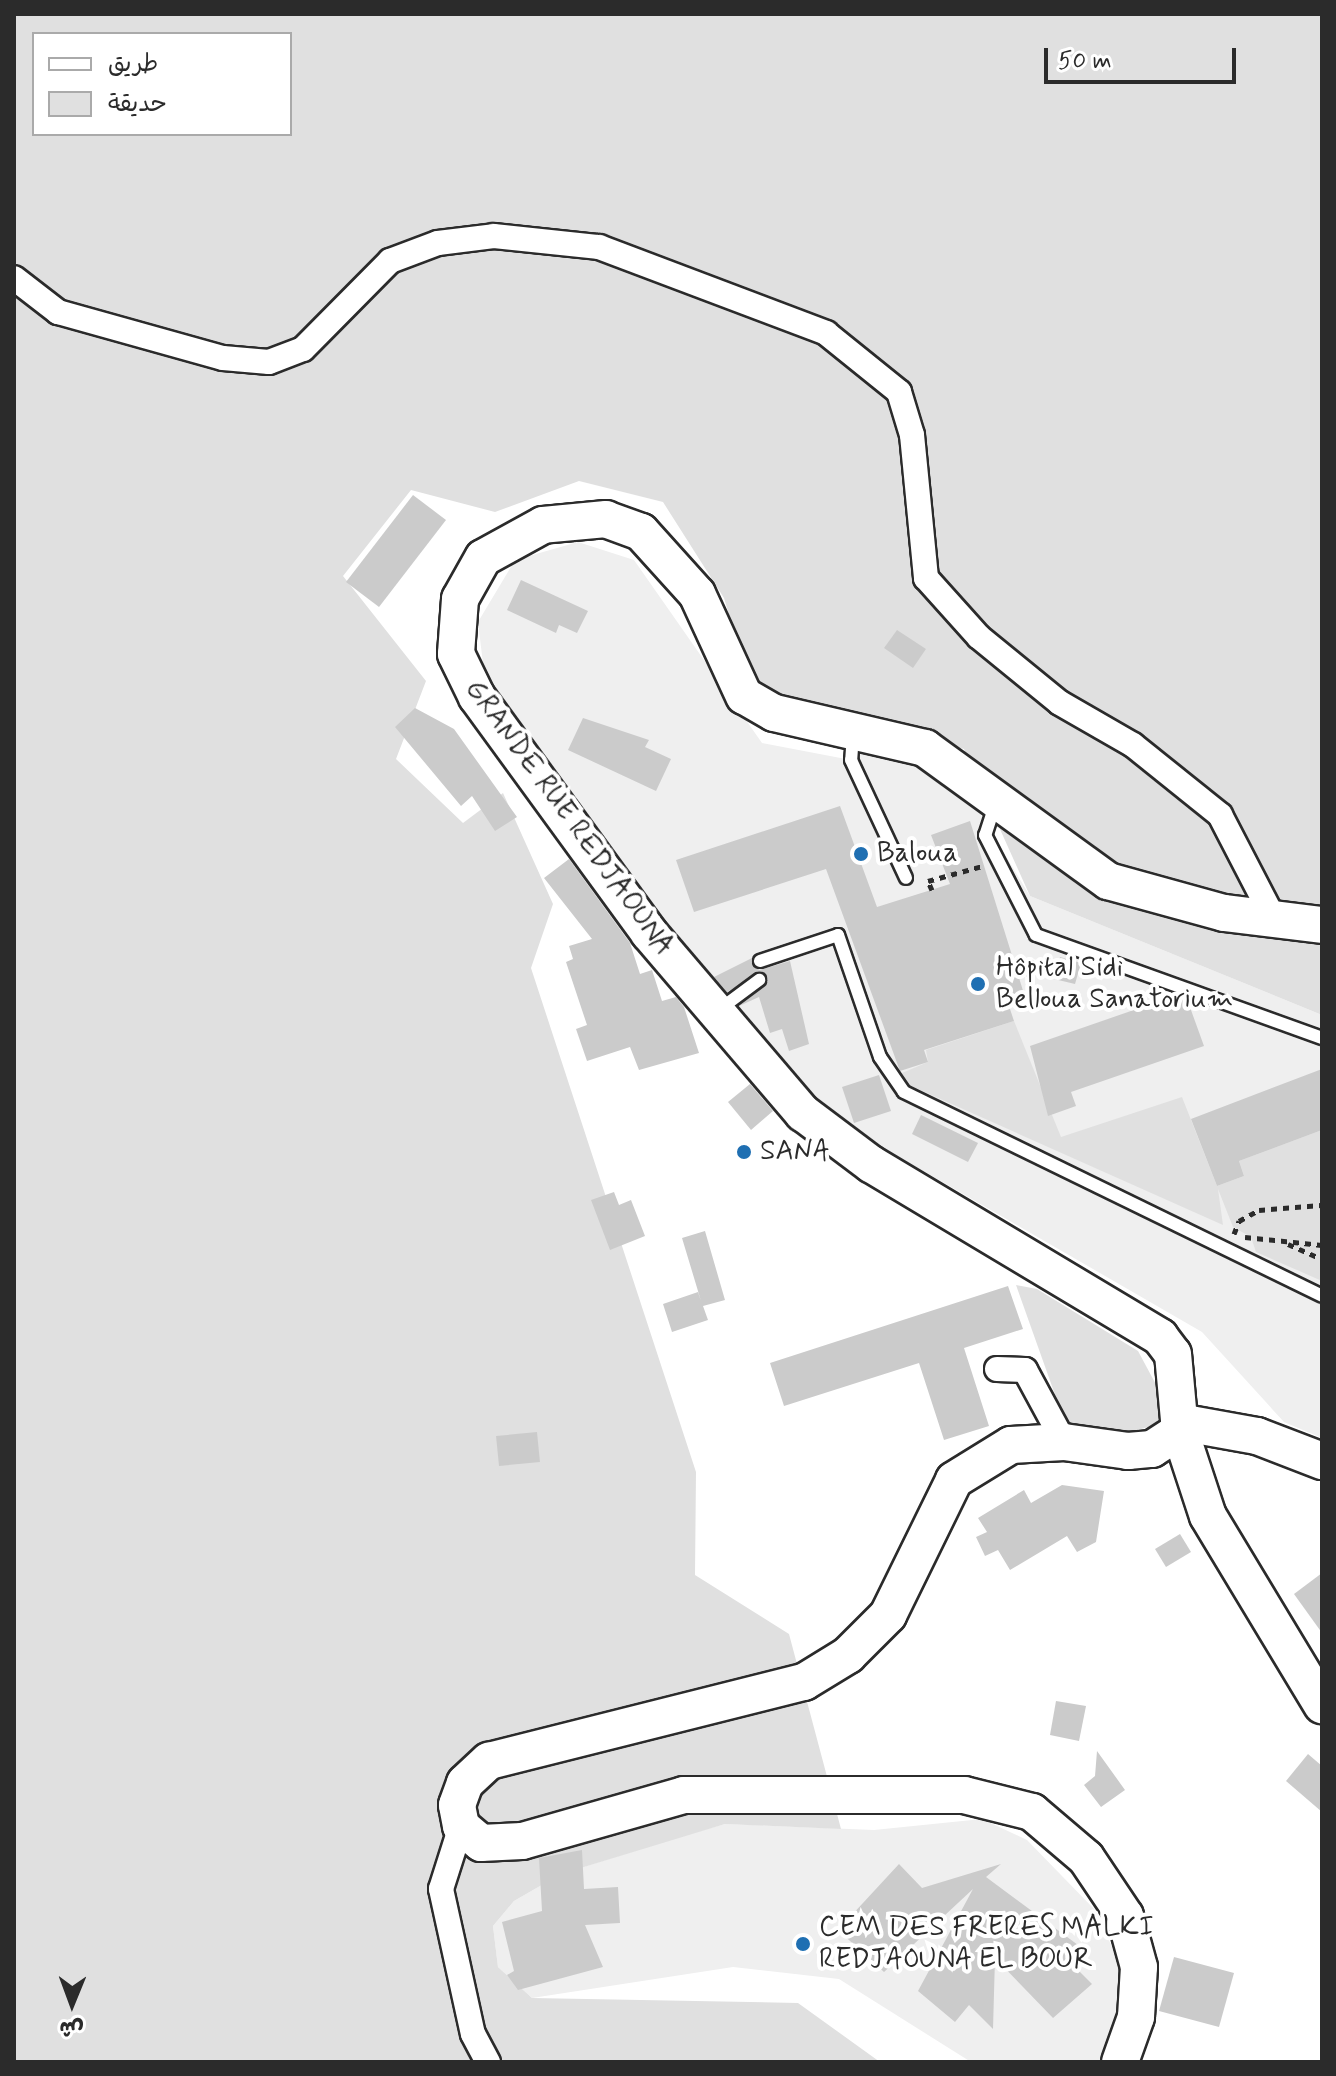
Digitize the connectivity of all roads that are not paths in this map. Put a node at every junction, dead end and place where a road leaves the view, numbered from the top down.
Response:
1 (14, 278) edge
2 (853, 734) junction
3 (998, 797) junction
4 (906, 878) dead end
5 (1274, 919) junction
6 (1322, 925) edge
7 (760, 961) dead end
8 (759, 980) dead end
9 (713, 1013) junction
10 (1322, 1038) edge
11 (1322, 1296) edge
12 (997, 1369) dead end
13 (1179, 1426) junction
14 (1064, 1442) junction
15 (1322, 1461) edge
16 (1322, 1705) edge
17 (461, 1826) junction
18 (488, 2062) edge
19 (1120, 2062) edge

1 - 5 street
2 - 3 street, GRANDE RUE REDJAOUNA
2 - 4 lane
2 - 9 street, GRANDE RUE REDJAOUNA
3 - 5 street, GRANDE RUE REDJAOUNA
3 - 10 lane
5 - 6 street, GRANDE RUE REDJAOUNA
7 - 11 lane
8 - 9 lane
9 - 13 street, GRANDE RUE REDJAOUNA
12 - 14 street
13 - 14 street
13 - 15 street
13 - 16 street, GRANDE RUE REDJAOUNA
14 - 17 street
17 - 18 street
17 - 19 street

